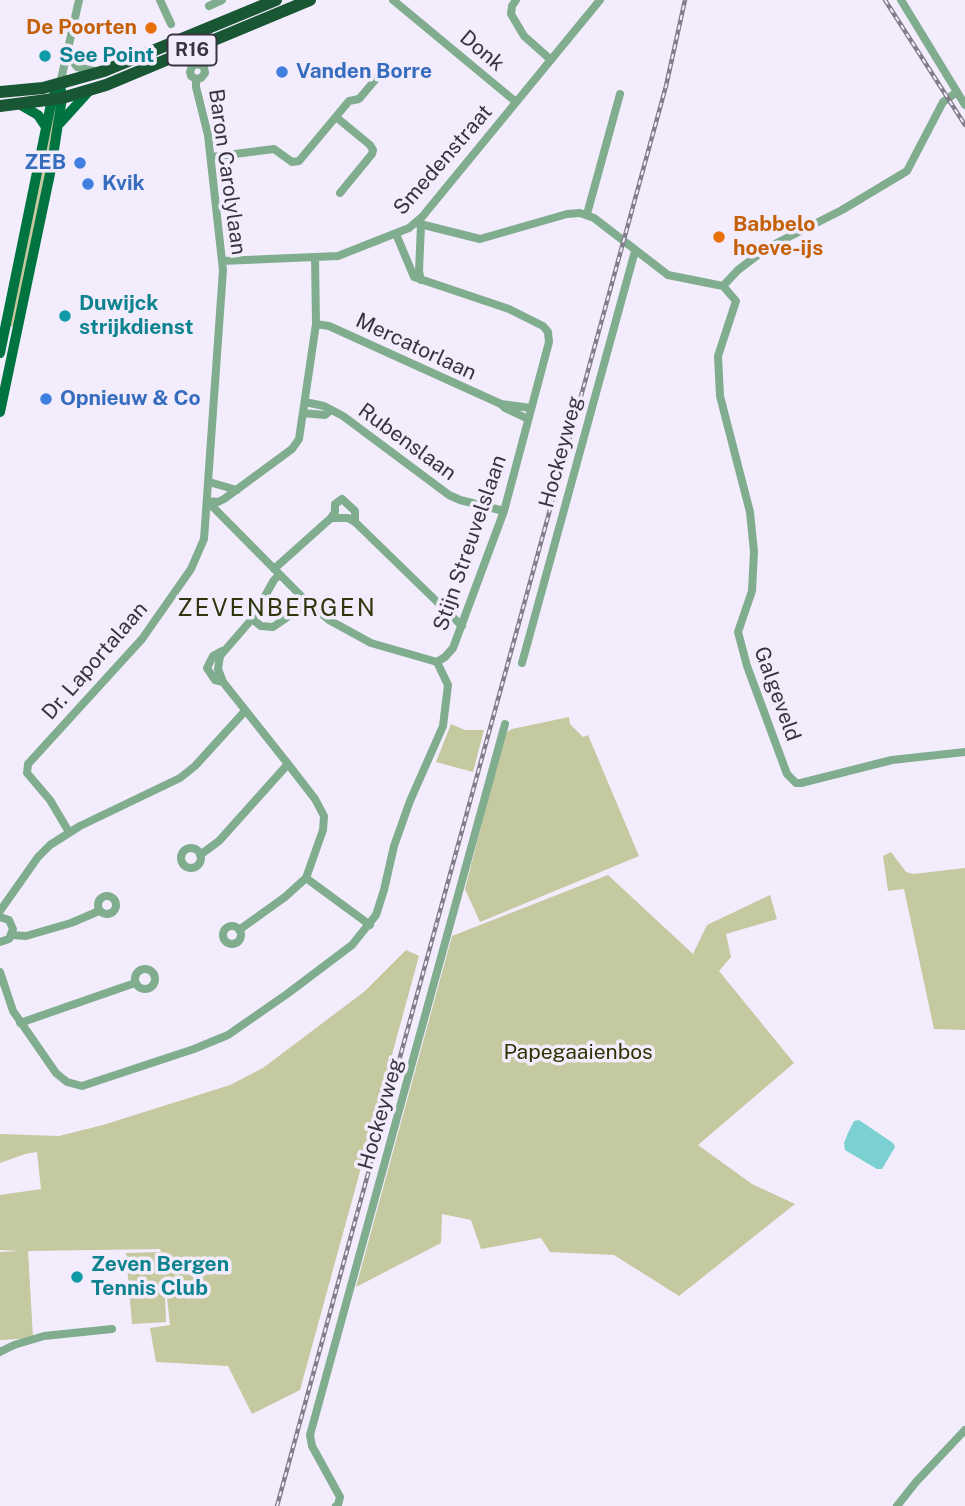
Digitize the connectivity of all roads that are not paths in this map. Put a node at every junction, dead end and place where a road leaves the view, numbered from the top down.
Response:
1 (79, 0) edge
2 (160, 0) edge
3 (222, 0) edge
4 (276, 0) edge
5 (310, 0) edge
6 (393, 0) edge
7 (516, 0) edge
8 (600, 0) edge
9 (901, 0) edge
10 (209, 6) dead end
11 (171, 24) dead end
12 (66, 53) junction
13 (551, 60) junction
14 (104, 71) junction
15 (382, 73) dead end
16 (196, 79) dead end
17 (61, 84) junction
18 (90, 90) junction
19 (0, 92) edge
20 (957, 92) junction
21 (620, 94) dead end
22 (57, 98) junction
23 (516, 102) junction
24 (19, 104) junction
25 (965, 105) edge
26 (0, 106) edge
27 (336, 117) junction
28 (58, 126) junction
29 (46, 127) junction
30 (211, 156) junction
31 (340, 193) dead end
32 (587, 214) junction
33 (419, 224) junction
34 (396, 234) junction
35 (635, 251) junction
36 (315, 257) junction
37 (222, 261) junction
38 (421, 280) junction
39 (723, 286) junction
40 (316, 324) junction
41 (4, 335) junction
42 (16, 339) junction
43 (0, 353) edge
44 (305, 402) junction
45 (501, 404) junction
46 (531, 408) junction
47 (330, 411) junction
48 (0, 412) edge
49 (303, 413) junction
50 (528, 418) junction
51 (209, 482) junction
52 (236, 490) junction
53 (207, 501) junction
54 (504, 511) junction
55 (221, 516) junction
56 (331, 517) junction
57 (355, 522) junction
58 (205, 525) junction
59 (277, 572) junction
60 (308, 603) junction
61 (251, 619) junction
62 (462, 626) junction
63 (437, 662) junction
64 (522, 663) dead end
65 (246, 711) junction
66 (505, 724) dead end
67 (965, 752) edge
68 (288, 764) junction
69 (69, 832) junction
70 (200, 855) dead end
71 (306, 878) junction
72 (0, 911) edge
73 (99, 911) dead end
74 (0, 917) edge
75 (370, 925) junction
76 (239, 930) dead end
77 (12, 935) junction
78 (0, 942) edge
79 (0, 972) edge
80 (135, 983) dead end
81 (20, 1023) junction
82 (112, 1329) dead end
83 (0, 1352) edge
84 (965, 1430) edge
85 (336, 1506) edge
86 (897, 1506) edge

1 - 12 street
2 - 11 street
3 - 10 street
4 - 14 highway, R16
5 - 18 highway, R16
6 - 23 street, Donk
7 - 13 street
8 - 13 street, Smedenstraat
9 - 20 street
12 - 14 street
12 - 17 street
13 - 23 street, Smedenstraat
14 - 17 highway, R16
15 - 27 street
16 - 30 street, Baron Carolylaan
17 - 19 highway, R16
17 - 22 main road
18 - 22 highway, R16
18 - 28 main road
20 - 25 street
20 - 39 street
21 - 32 street
22 - 24 highway, R16
22 - 28 main road
22 - 29 main road
23 - 33 street, Smedenstraat
24 - 26 highway, R16
24 - 29 main road
27 - 30 street
27 - 31 street
28 - 42 main road
29 - 41 main road
30 - 37 street, Baron Carolylaan
32 - 33 street
32 - 35 street
33 - 34 street, Smedenstraat
33 - 38 street
34 - 36 street, Smedenstraat
34 - 38 street
35 - 39 street
35 - 64 street, Hockeyweg
36 - 37 street, Smedenstraat
36 - 40 street
37 - 51 street, Baron Carolylaan
38 - 46 street, Stijn Streuvelslaan
39 - 67 street, Galgeveld
40 - 44 street
40 - 45 street, Mercatorlaan
41 - 42 main road
41 - 43 main road
42 - 48 main road
44 - 47 street, Rubenslaan
44 - 49 street
45 - 46 street, Mercatorlaan
45 - 50 street, Mercatorlaan
46 - 50 street, Stijn Streuvelslaan
47 - 49 street, Rubenslaan
47 - 54 street, Rubenslaan
49 - 52 street
50 - 54 street, Stijn Streuvelslaan
51 - 52 street
51 - 53 street, Baron Carolylaan
52 - 53 street
53 - 55 street
53 - 58 street, Dr. Laportalaan
54 - 62 street, Stijn Streuvelslaan
55 - 58 street
55 - 59 street
56 - 57 street
56 - 57 street
56 - 59 street
57 - 62 street
58 - 69 street, Dr. Laportalaan
59 - 60 street
59 - 61 street
60 - 61 street
60 - 63 street
61 - 65 street
62 - 63 street, Stijn Streuvelslaan
63 - 75 street, Stijn Streuvelslaan
65 - 68 street
65 - 69 street
66 - 85 street, Hockeyweg
68 - 70 street
68 - 71 street
69 - 72 street
71 - 75 street
71 - 76 street
73 - 77 street
74 - 77 street
75 - 81 street
77 - 78 street
79 - 81 street
80 - 81 street
82 - 83 street
84 - 86 street

